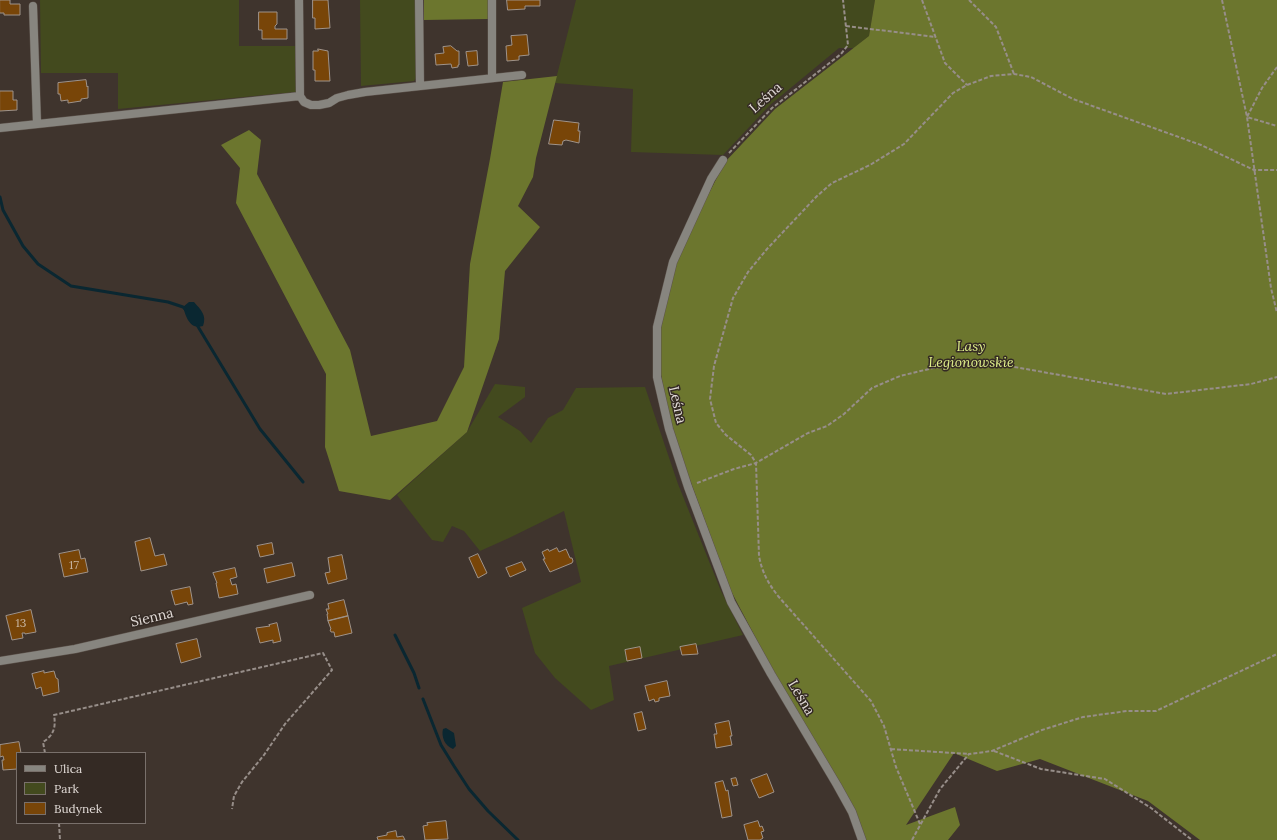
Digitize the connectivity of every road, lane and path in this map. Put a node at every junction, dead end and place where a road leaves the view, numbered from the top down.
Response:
1 (299, 0) edge
2 (419, 0) edge
3 (492, 0) edge
4 (843, 0) edge
5 (922, 0) edge
6 (969, 0) edge
7 (1222, 0) edge
8 (33, 6) dead end
9 (846, 26) junction
10 (936, 37) junction
11 (1277, 67) edge
12 (1014, 74) junction
13 (522, 75) dead end
14 (492, 78) junction
15 (967, 85) junction
16 (420, 86) junction
17 (300, 96) junction
18 (1247, 117) junction
19 (37, 123) junction
20 (1277, 126) edge
21 (0, 128) edge
22 (723, 160) joint
23 (1254, 170) junction
24 (1277, 170) edge
25 (1277, 313) edge
26 (1277, 377) edge
27 (756, 463) junction
28 (688, 487) junction
29 (310, 596) dead end
30 (1277, 654) edge
31 (0, 661) edge
32 (891, 749) junction
33 (992, 751) junction
34 (45, 752) edge
35 (969, 754) junction
36 (232, 809) dead end
37 (59, 824) edge
38 (920, 824) junction
39 (60, 840) edge
40 (862, 840) edge
41 (912, 840) edge
42 (1192, 840) edge

1 - 17 street
2 - 16 street
3 - 14 street
4 - 9 path, Leśna
5 - 10 path
6 - 12 path
7 - 18 path
8 - 19 street
9 - 10 path
9 - 22 path, Leśna
10 - 15 path
11 - 18 path
12 - 15 path
12 - 23 path
13 - 14 street
14 - 16 street
15 - 27 path
16 - 17 street
17 - 19 street
18 - 20 path
18 - 23 path
19 - 21 street
22 - 28 street, Leśna
23 - 24 path
23 - 25 path
26 - 27 path
27 - 28 path
27 - 32 path
28 - 40 street, Leśna
29 - 31 street, Sienna
30 - 33 path
32 - 35 path
32 - 38 path
33 - 35 path
33 - 42 path
34 - 36 path
35 - 38 path
37 - 39 path
38 - 41 path

